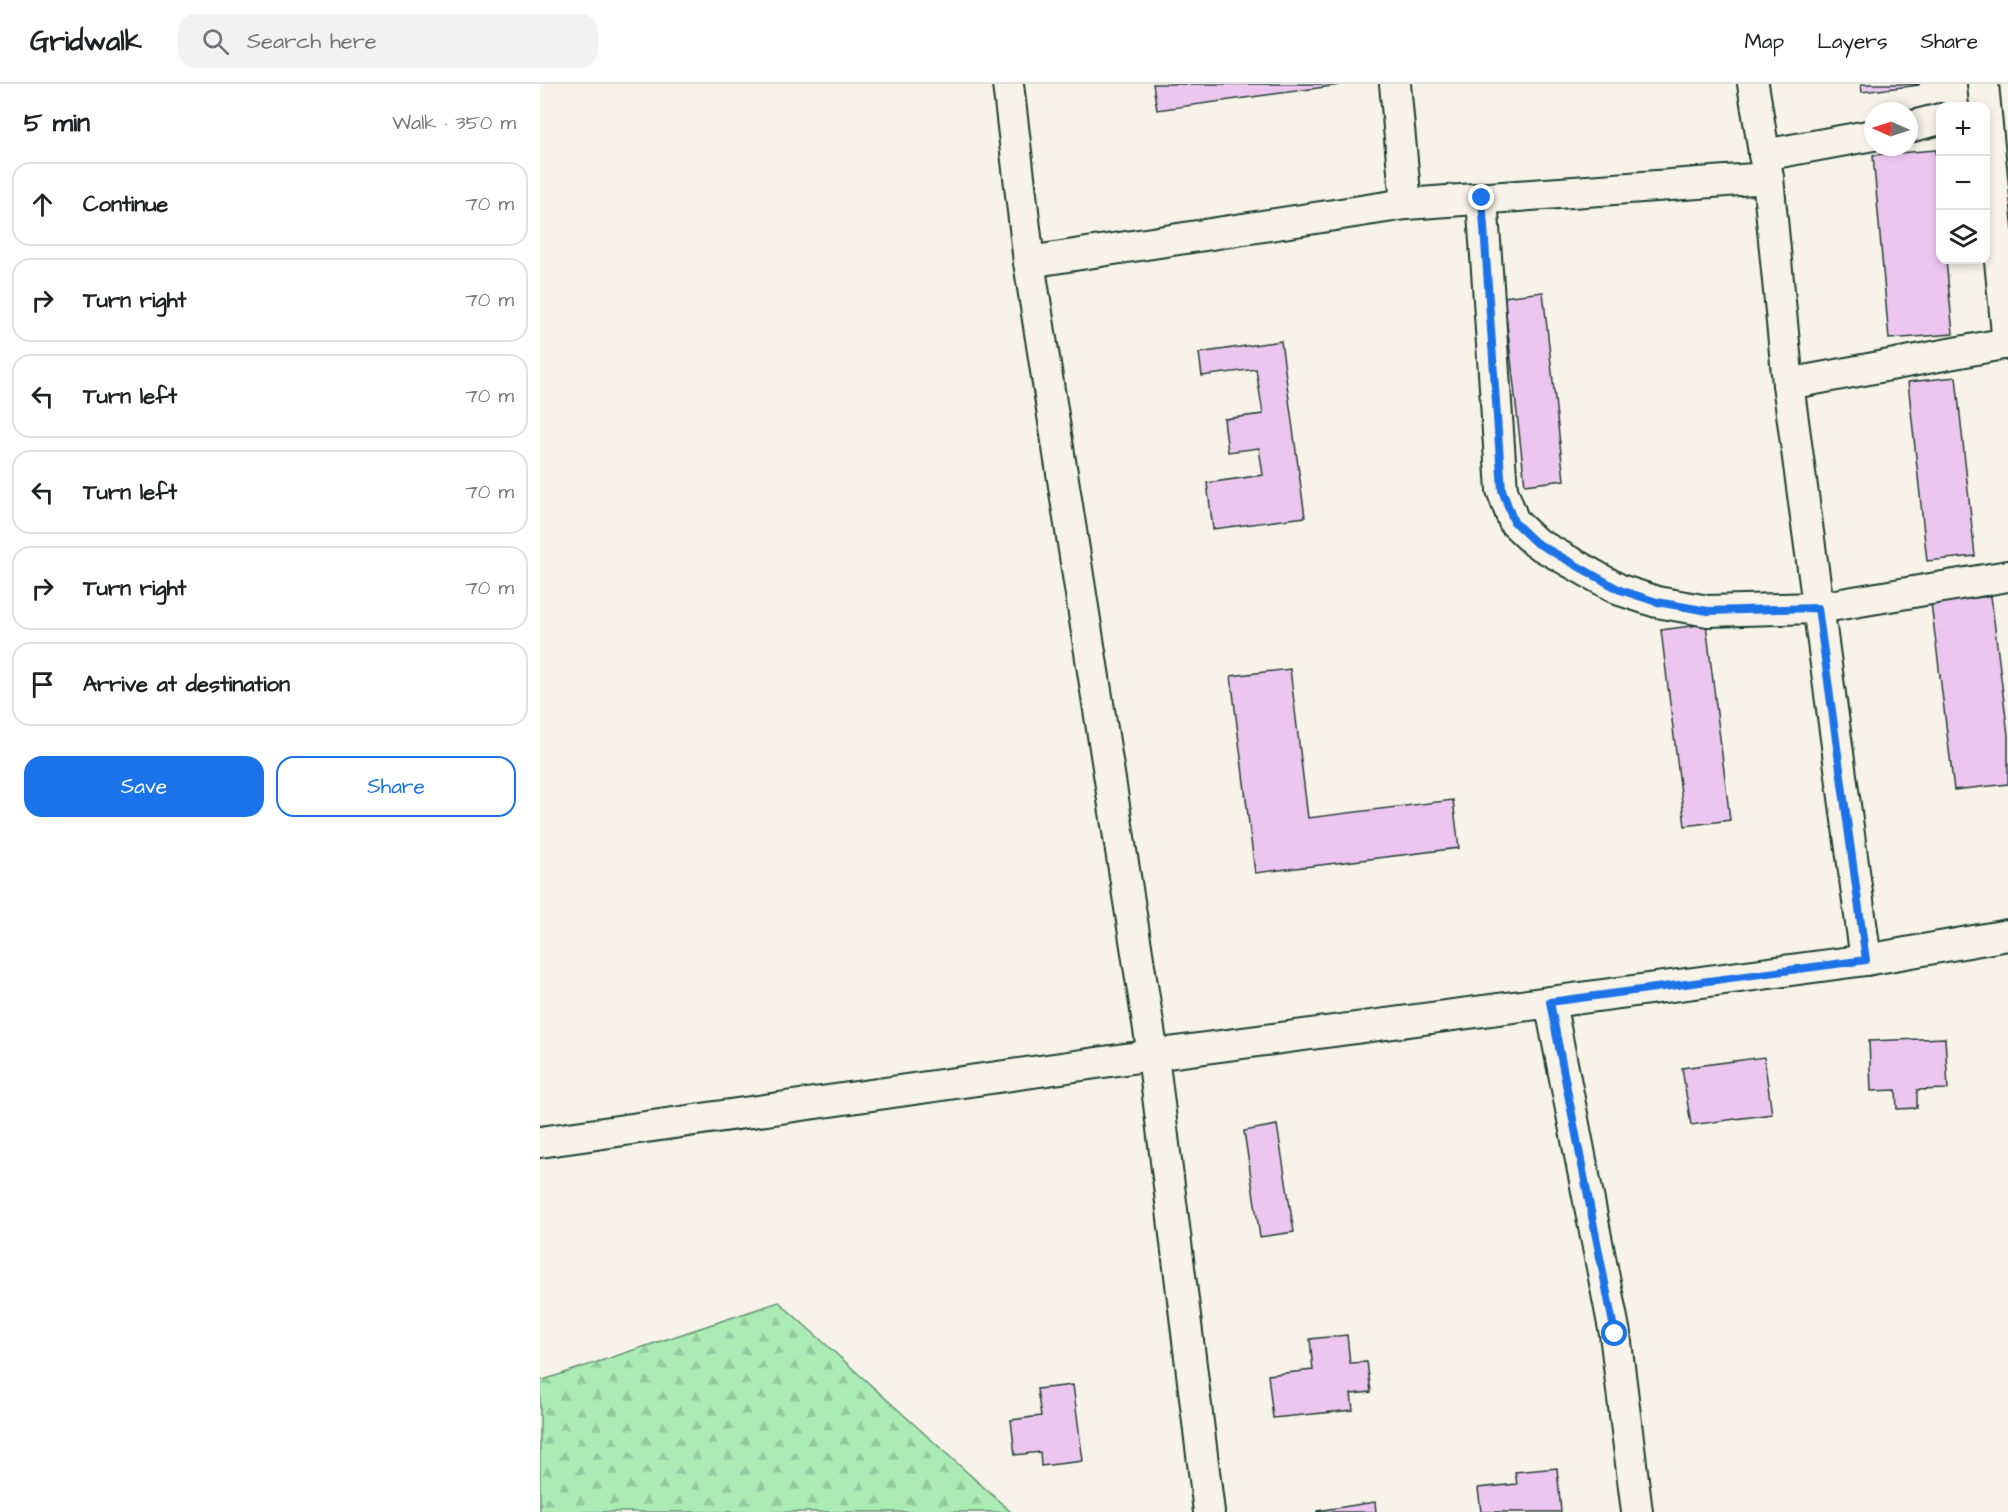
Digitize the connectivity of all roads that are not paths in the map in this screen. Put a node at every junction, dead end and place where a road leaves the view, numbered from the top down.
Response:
1 (1008, 84) edge
2 (1395, 84) edge
3 (1753, 84) edge
4 (1991, 101) edge
5 (1936, 120) edge
6 (1918, 125) edge
7 (1864, 138) edge
8 (1766, 166) junction
9 (1482, 198) junction
10 (1406, 204) junction
11 (1029, 262) junction
12 (2008, 343) edge
13 (1788, 384) junction
14 (2008, 576) edge
15 (1818, 608) junction
16 (2008, 935) edge
17 (1866, 960) junction
18 (1550, 1002) junction
19 (1153, 1054) junction
20 (540, 1142) edge
21 (1209, 1512) edge
22 (1637, 1512) edge

1 - 11 street
2 - 10 street
3 - 8 street
4 - 12 street
5 - 6 street
7 - 8 street
8 - 9 street
8 - 13 street
9 - 10 street
9 - 15 street
10 - 11 street
11 - 19 street
12 - 13 street
13 - 15 street
14 - 15 street
15 - 17 street
16 - 17 street
17 - 18 street
18 - 19 street
18 - 22 street
19 - 20 street
19 - 21 street

